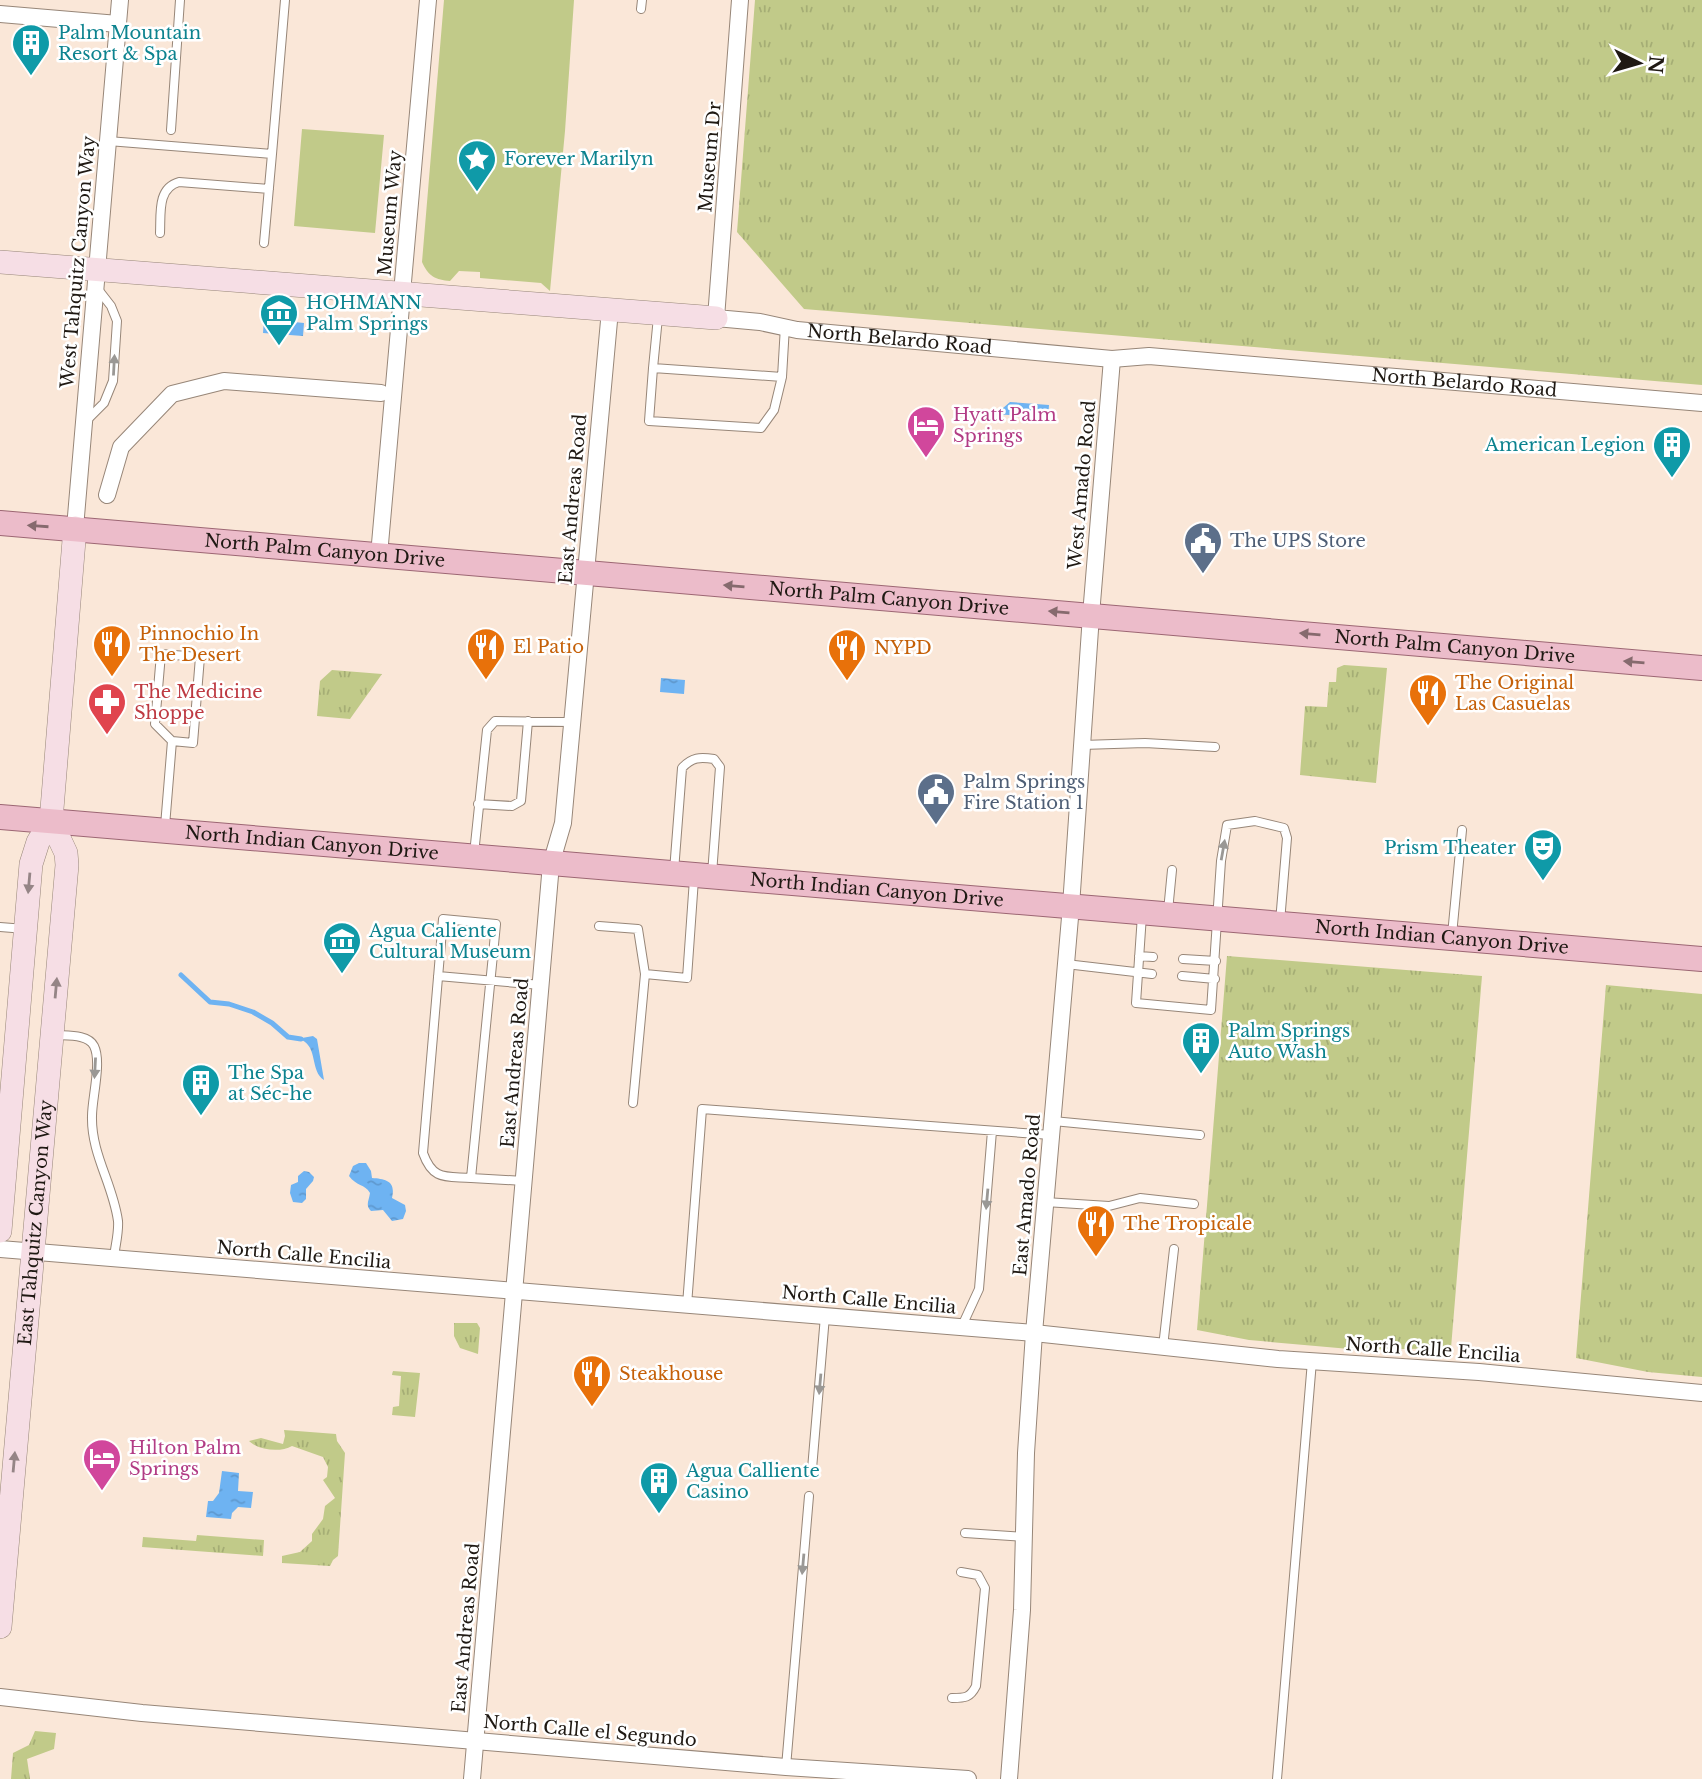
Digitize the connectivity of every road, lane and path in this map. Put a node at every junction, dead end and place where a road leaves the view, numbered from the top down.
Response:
1 (120, 0) edge
2 (180, 0) edge
3 (285, 0) edge
4 (428, 0) edge
5 (740, 0) edge
6 (0, 15) edge
7 (118, 24) junction
8 (171, 130) dead end
9 (108, 141) junction
10 (272, 154) junction
11 (269, 189) junction
12 (160, 233) dead end
13 (264, 243) dead end
14 (0, 262) edge
15 (97, 278) junction
16 (402, 293) junction
17 (610, 310) junction
18 (658, 314) junction
19 (716, 318) junction
20 (785, 326) junction
21 (1112, 359) junction
22 (653, 368) junction
23 (782, 377) junction
24 (381, 393) dead end
25 (1702, 403) edge
26 (84, 423) junction
27 (107, 495) dead end
28 (0, 523) edge
29 (75, 528) junction
30 (379, 555) junction
31 (585, 573) junction
32 (1091, 615) junction
33 (1702, 668) edge
34 (528, 721) junction
35 (572, 722) junction
36 (172, 741) junction
37 (1082, 745) junction
38 (1215, 747) dead end
39 (478, 804) junction
40 (0, 817) edge
41 (51, 821) junction
42 (164, 829) junction
43 (1462, 830) dead end
44 (474, 857) junction
45 (551, 864) junction
46 (1172, 870) dead end
47 (693, 876) junction
48 (1071, 906) junction
49 (1142, 912) junction
50 (1168, 914) junction
51 (1219, 918) junction
52 (1279, 923) junction
53 (599, 926) dead end
54 (0, 928) edge
55 (25, 929) junction
56 (1452, 938) junction
57 (1139, 956) junction
58 (1153, 957) dead end
59 (1183, 959) dead end
60 (1702, 959) edge
61 (1216, 961) junction
62 (1066, 964) junction
63 (1138, 973) junction
64 (645, 974) junction
65 (1152, 974) dead end
66 (438, 976) junction
67 (1182, 976) dead end
68 (1214, 979) junction
69 (491, 980) junction
70 (541, 985) junction
71 (52, 1035) junction
72 (633, 1103) dead end
73 (1052, 1128) junction
74 (992, 1130) junction
75 (4, 1131) edge
76 (1200, 1135) dead end
77 (471, 1178) junction
78 (524, 1181) junction
79 (1045, 1202) junction
80 (1194, 1204) dead end
81 (0, 1231) edge
82 (0, 1249) edge
83 (1174, 1249) dead end
84 (32, 1251) junction
85 (114, 1258) junction
86 (515, 1292) junction
87 (687, 1305) junction
88 (825, 1316) junction
89 (962, 1327) junction
90 (1034, 1333) junction
91 (1163, 1347) junction
92 (1312, 1361) junction
93 (1702, 1393) edge
94 (812, 1469) dead end
95 (809, 1496) dead end
96 (965, 1532) dead end
97 (1024, 1537) junction
98 (961, 1572) dead end
99 (0, 1628) edge
100 (0, 1698) edge
101 (953, 1698) dead end
102 (475, 1741) junction
103 (786, 1767) junction
104 (472, 1779) edge
105 (968, 1779) edge
106 (1009, 1779) edge
107 (1277, 1779) edge

1 - 7 street, West Tahquitz Canyon Way
2 - 8 lane
3 - 10 lane
4 - 16 street, Museum Way
5 - 19 street, Museum Dr
6 - 7 street
7 - 9 street, West Tahquitz Canyon Way
9 - 10 lane
9 - 15 street, West Tahquitz Canyon Way
10 - 11 lane
11 - 12 lane
11 - 13 lane
14 - 15 main road, North Belardo Road
15 - 16 main road, North Belardo Road
15 - 26 street, West Tahquitz Canyon Way
26 -> 15 lane
16 - 17 main road, North Belardo Road
16 - 30 street, Museum Way
17 - 18 main road, North Belardo Road
17 - 31 street, East Andreas Road
18 - 19 main road, North Belardo Road
18 - 22 lane
19 - 20 street, North Belardo Road
20 - 21 street, North Belardo Road
20 - 23 lane
21 - 25 street, North Belardo Road
21 - 32 street, West Amado Road
22 - 23 lane
22 - 23 lane
24 - 27 street
26 - 29 street, West Tahquitz Canyon Way
29 -> 28 main road, North Palm Canyon Drive
29 - 30 main road, North Palm Canyon Drive
29 - 41 main road, East Tahquitz Canyon Way
30 - 31 main road, North Palm Canyon Drive
32 -> 31 main road, North Palm Canyon Drive
31 - 35 street, East Andreas Road
33 -> 32 main road, North Palm Canyon Drive
32 - 37 street, East Amado Road
34 - 35 lane
34 - 39 lane
34 - 39 lane
35 - 45 street, East Andreas Road
36 - 36 lane
36 - 42 lane
37 - 38 lane
37 - 48 street, East Amado Road
39 - 44 lane
40 - 41 main road, North Indian Canyon Drive
41 - 42 main road, North Indian Canyon Drive
41 -> 55 main road, East Tahquitz Canyon Way
71 -> 41 main road, East Tahquitz Canyon Way
42 - 44 main road, North Indian Canyon Drive
43 - 56 lane
44 - 45 main road, North Indian Canyon Drive
45 - 47 main road, North Indian Canyon Drive
45 - 70 street, East Andreas Road
46 - 50 lane
47 - 47 lane
47 - 48 main road, North Indian Canyon Drive
47 - 64 lane
48 - 49 main road, North Indian Canyon Drive
48 - 62 street, East Amado Road
49 - 50 main road, North Indian Canyon Drive
49 - 57 lane
50 - 51 main road, North Indian Canyon Drive
51 - 52 main road, North Indian Canyon Drive
51 -> 52 lane
51 - 61 lane
52 - 56 main road, North Indian Canyon Drive
53 - 64 lane
54 - 55 lane
55 - 75 main road, East Tahquitz Canyon Way
56 - 60 main road, North Indian Canyon Drive
57 - 58 lane
57 - 63 lane
59 - 61 lane
61 - 68 lane
62 - 63 lane
62 - 73 street, East Amado Road
63 - 65 lane
63 - 68 lane
64 - 72 lane
66 - 69 lane
66 - 69 lane
66 - 77 lane
67 - 68 lane
69 - 70 lane
69 - 77 lane
70 - 78 street, East Andreas Road
71 - 84 main road, East Tahquitz Canyon Way
71 -> 85 lane
73 - 74 lane
73 - 76 lane
73 - 79 street, East Amado Road
74 - 87 lane
74 -> 89 lane
75 - 81 main road, East Tahquitz Canyon Way
77 - 78 lane
78 - 86 street, East Andreas Road
79 - 80 lane
79 - 90 street, East Amado Road
82 - 84 street, North Calle Encilia
83 - 91 lane
84 - 85 street, North Calle Encilia
99 -> 84 main road, East Tahquitz Canyon Way
85 - 86 street, North Calle Encilia
86 - 87 street, North Calle Encilia
86 - 102 street, East Andreas Road
87 - 88 street, North Calle Encilia
88 - 89 street, North Calle Encilia
88 -> 94 lane
89 - 90 street, North Calle Encilia
90 - 91 street, North Calle Encilia
90 - 97 street, East Amado Road
91 - 92 street, North Calle Encilia
92 - 93 street, North Calle Encilia
92 - 107 lane
95 -> 103 lane
96 - 97 lane
97 - 106 street, East Amado Road
98 - 101 lane
100 - 102 street, North Calle el Segundo
102 - 103 street, North Calle el Segundo
102 - 104 street, East Andreas Road
103 - 105 street, North Calle el Segundo

